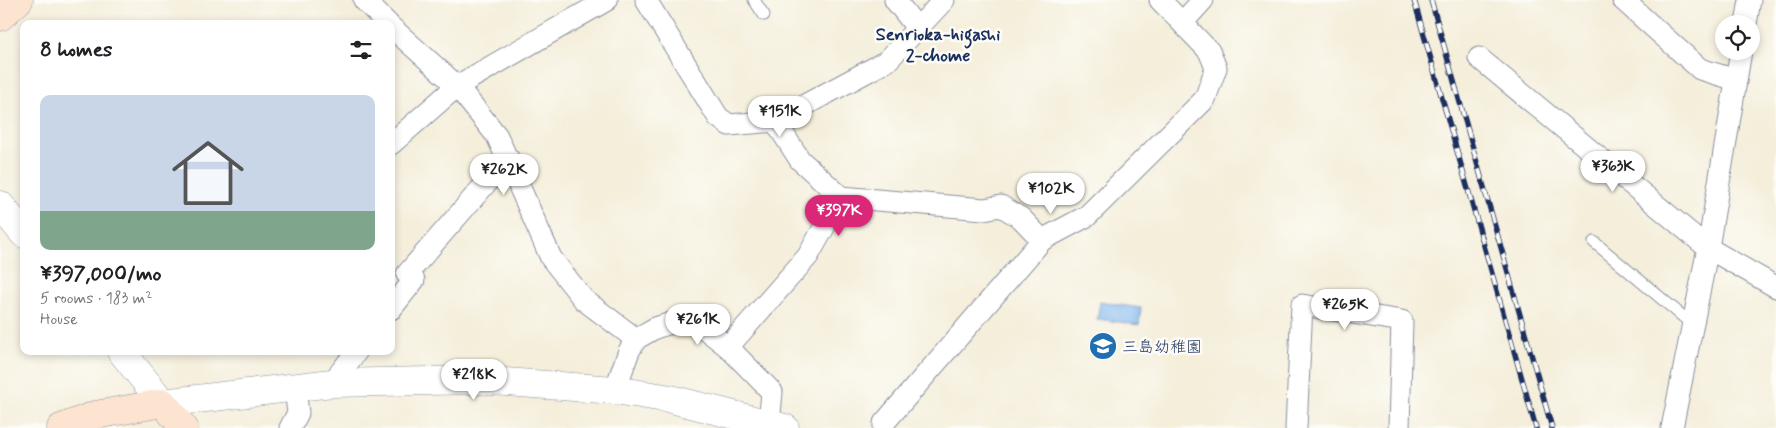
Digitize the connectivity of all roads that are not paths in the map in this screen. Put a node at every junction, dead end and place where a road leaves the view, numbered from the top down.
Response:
1 (364, 0) edge
2 (607, 0) edge
3 (646, 0) edge
4 (754, 0) edge
5 (895, 0) edge
6 (944, 0) edge
7 (1160, 0) edge
8 (1204, 0) edge
9 (1624, 0) edge
10 (1750, 0) edge
11 (764, 15) dead end
12 (1748, 15) edge
13 (384, 20) edge
14 (1183, 22) junction
15 (918, 29) junction
16 (395, 31) edge
17 (1479, 58) dead end
18 (1739, 60) edge
19 (1736, 80) junction
20 (457, 86) junction
21 (775, 121) junction
22 (395, 140) edge
23 (508, 158) junction
24 (841, 197) junction
25 (0, 205) edge
26 (20, 229) edge
27 (1042, 240) junction
28 (1594, 242) dead end
29 (1708, 248) junction
30 (1776, 288) edge
31 (395, 304) edge
32 (1693, 325) junction
33 (636, 339) junction
34 (728, 347) junction
35 (124, 355) edge
36 (354, 355) edge
37 (332, 383) junction
38 (295, 388) junction
39 (615, 390) junction
40 (163, 403) junction
41 (773, 427) edge
42 (61, 428) edge
43 (184, 428) edge
44 (290, 428) edge
45 (884, 428) edge
46 (1296, 428) edge
47 (1399, 428) edge
48 (1672, 428) edge

1 - 13 street
2 - 20 street
3 - 21 street
4 - 11 lane
5 - 15 street
6 - 15 street
7 - 14 street
8 - 14 street
9 - 19 street
10 - 12 street
14 - 27 street
15 - 21 street
16 - 20 street
17 - 29 street
18 - 19 street
19 - 29 street
20 - 22 street
20 - 23 street
21 - 24 street
23 - 31 street
23 - 33 street
24 - 27 street
24 - 34 street
25 - 26 street
27 - 45 street
28 - 32 lane
29 - 30 street
29 - 32 street
32 - 48 street
33 - 34 street
33 - 39 street
34 - 41 street
35 - 40 street
36 - 37 street
37 - 38 street
37 - 39 street
38 - 40 street
38 - 44 street
39 - 41 street
40 - 42 main road
40 - 43 main road
46 - 47 street

